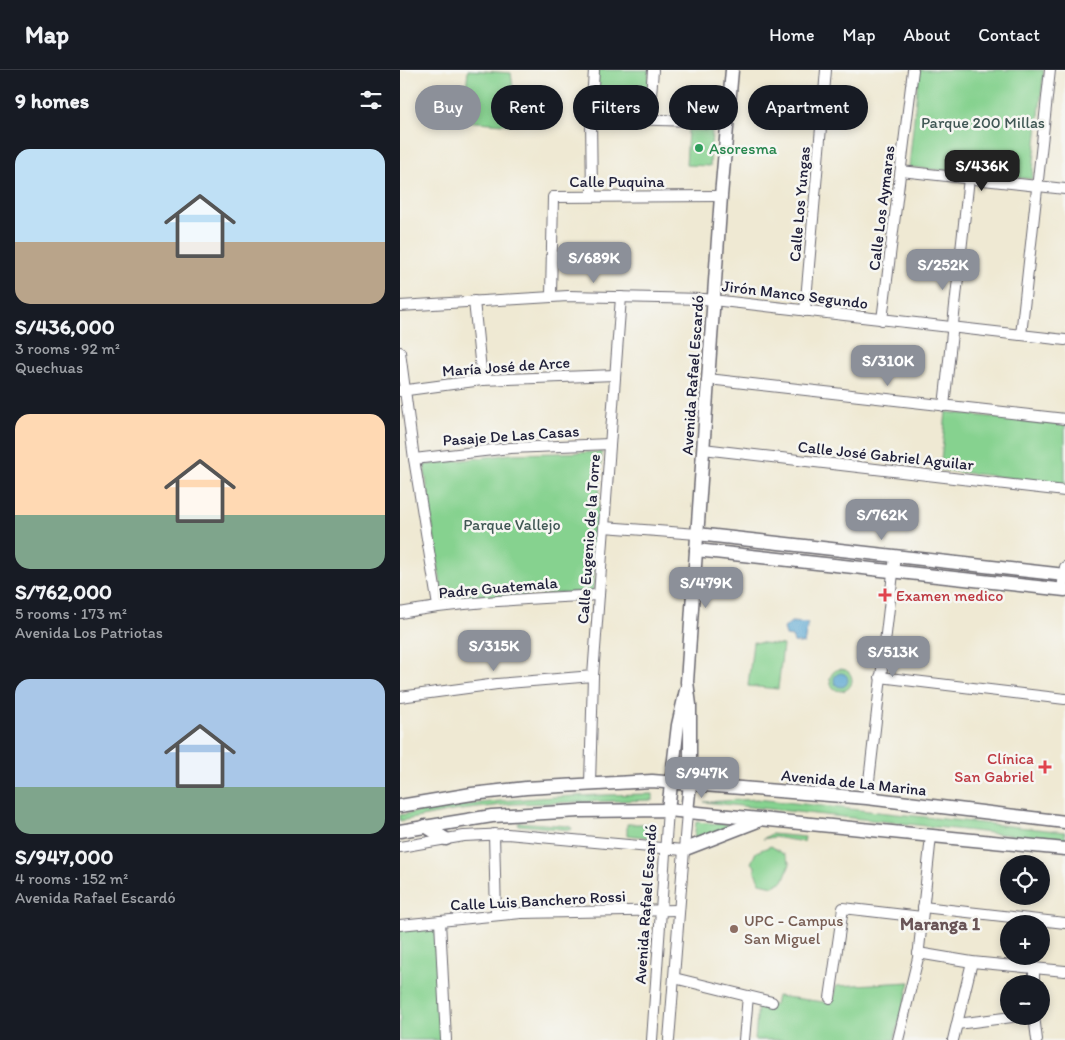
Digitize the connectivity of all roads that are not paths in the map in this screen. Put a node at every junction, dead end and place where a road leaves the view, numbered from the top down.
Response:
1 (594, 70) edge
2 (652, 70) edge
3 (732, 70) edge
4 (826, 70) edge
5 (913, 70) edge
6 (1050, 70) edge
7 (593, 85) edge
8 (651, 85) edge
9 (731, 85) edge
10 (591, 130) edge
11 (727, 130) edge
12 (901, 171) junction
13 (969, 178) junction
14 (1038, 186) junction
15 (1065, 189) edge
16 (592, 196) junction
17 (721, 196) junction
18 (551, 296) junction
19 (621, 297) junction
20 (714, 300) junction
21 (474, 301) junction
22 (400, 306) edge
23 (805, 311) junction
24 (882, 320) junction
25 (950, 328) junction
26 (1021, 335) junction
27 (1065, 340) edge
28 (400, 352) edge
29 (615, 375) junction
30 (708, 379) junction
31 (482, 380) junction
32 (402, 391) edge
33 (944, 406) junction
34 (1065, 419) edge
35 (610, 444) junction
36 (703, 449) junction
37 (414, 459) junction
38 (1065, 490) edge
39 (604, 527) junction
40 (697, 534) junction
41 (696, 550) junction
42 (895, 556) junction
43 (893, 572) junction
44 (1065, 572) edge
45 (1063, 590) edge
46 (599, 594) junction
47 (438, 606) junction
48 (400, 613) edge
49 (593, 676) junction
50 (880, 677) junction
51 (688, 682) junction
52 (400, 697) edge
53 (1065, 699) edge
54 (671, 782) junction
55 (690, 783) junction
56 (590, 784) junction
57 (867, 798) junction
58 (400, 806) edge
59 (668, 810) junction
60 (687, 812) junction
61 (761, 819) junction
62 (1065, 822) edge
63 (812, 824) junction
64 (425, 826) junction
65 (744, 826) junction
66 (400, 831) edge
67 (494, 834) junction
68 (931, 836) junction
69 (446, 839) junction
70 (400, 847) edge
71 (666, 849) junction
72 (1065, 849) edge
73 (683, 850) junction
74 (661, 909) junction
75 (678, 910) junction
76 (923, 912) junction
77 (496, 915) junction
78 (440, 921) junction
79 (1065, 923) edge
80 (400, 925) edge
81 (918, 954) junction
82 (972, 962) junction
83 (1034, 968) junction
84 (1065, 971) edge
85 (1034, 975) edge
86 (674, 978) junction
87 (748, 996) junction
88 (830, 998) dead end
89 (772, 1002) dead end
90 (1000, 1019) edge
91 (957, 1024) junction
92 (1035, 1025) edge
93 (446, 1040) edge
94 (652, 1040) edge
95 (670, 1040) edge
96 (744, 1040) edge
97 (898, 1040) edge
98 (953, 1040) edge
99 (1037, 1040) edge

1 - 7 street
2 - 8 street
3 - 9 main road, Avenida Rafael Escardó
4 - 23 street, Calle Los Yungas
5 - 12 street, Calle Los Aymaras
6 - 14 street
10 - 16 street
11 - 17 main road, Avenida Rafael Escardó
12 - 13 street
12 - 24 street, Calle Los Aymaras
13 - 14 street
13 - 25 street
14 - 15 street
14 - 26 street
16 - 17 street, Calle Puquina
16 - 18 street, Calle Puquina
17 - 20 main road, Avenida Rafael Escardó
18 - 19 street, Jirón Manco Segundo
18 - 21 street, Jirón Manco Segundo
19 - 20 street, Jirón Manco Segundo
19 - 29 street, Calle Eugenio de la Torre
20 - 23 street, Jirón Manco Segundo
20 - 30 main road, Avenida Rafael Escardó
21 - 22 street, Jirón Manco Segundo
21 - 31 street
23 - 24 street, Jirón Manco Segundo
24 - 25 street, Jirón Manco Segundo
25 - 26 street, Jirón Manco Segundo
25 - 33 street
26 - 27 street, Jirón Manco Segundo
28 - 32 street
29 - 31 street, María José de Arce
29 - 35 street, Calle Eugenio de la Torre
30 - 33 street
30 - 36 main road, Avenida Rafael Escardó
31 - 32 street, María José de Arce
32 - 37 street
33 - 34 street
35 - 37 street, Pasaje De Las Casas
35 - 39 street, Calle Eugenio de la Torre
36 - 38 street, Calle José Gabriel Aguilar
36 - 40 main road, Avenida Rafael Escardó
37 - 47 street
39 - 40 street
39 - 46 street, Calle Eugenio de la Torre
40 - 41 main road, Avenida Rafael Escardó
40 - 42 main road
41 - 43 main road
41 - 51 main road, Avenida Rafael Escardó
42 - 43 street
42 - 44 main road
43 - 45 main road
43 - 50 street
44 - 45 street
46 - 47 street, Padre Guatemala
46 - 49 street, Calle Eugenio de la Torre
47 - 48 street, Padre Guatemala
49 - 52 street
49 - 56 street, Calle Eugenio de la Torre
50 - 53 street
50 - 57 street
51 - 54 main road, Avenida Rafael Escardó
51 - 55 main road, Avenida Rafael Escardó
54 - 55 main road, Avenida de La Marina
54 - 56 main road, Avenida de La Marina
54 - 59 main road, Avenida Rafael Escardó
55 - 57 main road, Avenida de La Marina
55 - 60 main road, Avenida Rafael Escardó
56 - 58 main road, Avenida de La Marina
57 - 62 main road, Avenida de La Marina
59 - 60 main road
59 - 64 main road
59 - 71 street, Avenida Rafael Escardó
60 - 61 main road
60 - 73 street, Avenida Rafael Escardó
61 - 63 main road
61 - 65 main road
63 - 65 main road
63 - 68 main road
64 - 66 main road
64 - 69 main road
65 - 73 main road
67 - 69 street
67 - 71 street
67 - 77 street
68 - 72 main road
68 - 76 street
69 - 70 street
71 - 73 street
71 - 74 street, Avenida Rafael Escardó
73 - 75 street, Avenida Rafael Escardó
74 - 75 street, Calle Luis Banchero Rossi
74 - 77 street, Calle Luis Banchero Rossi
74 - 94 street, Avenida Rafael Escardó
75 - 86 street, Avenida Rafael Escardó
76 - 79 street
76 - 81 street
76 - 88 street
77 - 78 street, Calle Luis Banchero Rossi
78 - 80 street, Calle Luis Banchero Rossi
78 - 93 street
81 - 82 street
81 - 97 street
82 - 83 street
82 - 91 street
83 - 84 street
83 - 85 street
86 - 87 street
86 - 95 street, Avenida Rafael Escardó
87 - 89 street
87 - 96 street
90 - 91 street
91 - 98 street
92 - 99 street

